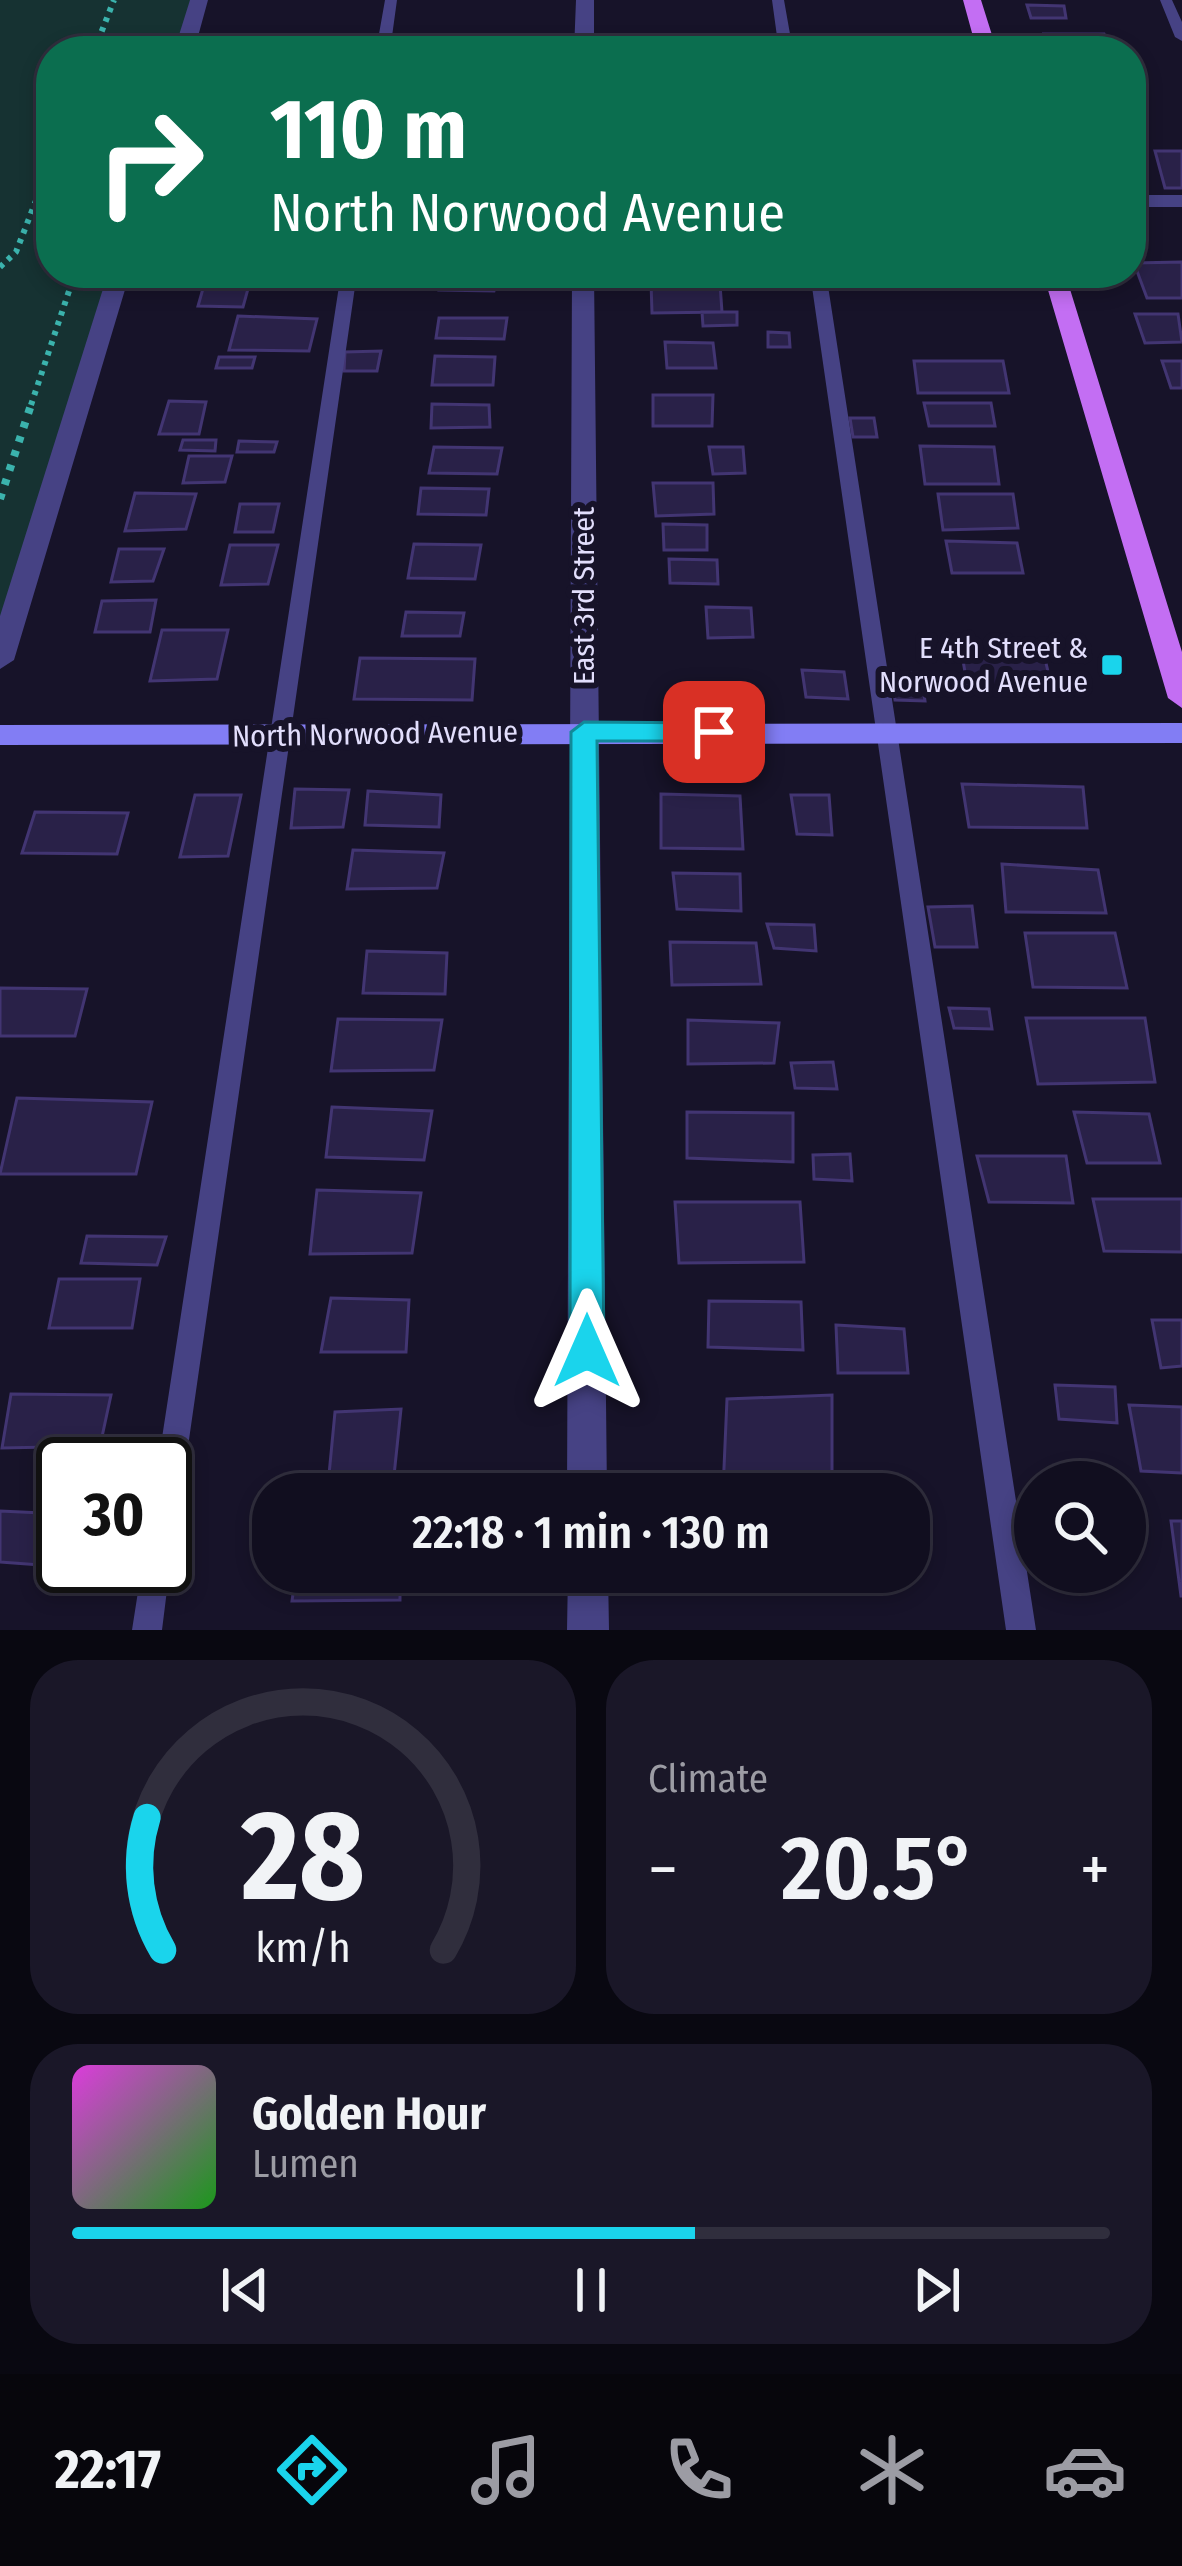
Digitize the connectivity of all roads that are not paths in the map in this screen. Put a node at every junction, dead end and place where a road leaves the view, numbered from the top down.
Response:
1 (199, 0) edge
2 (391, 0) edge
3 (585, 0) edge
4 (778, 0) edge
5 (972, 0) edge
6 (1166, 0) edge
7 (188, 36) edge
8 (385, 36) edge
9 (584, 36) edge
10 (784, 36) edge
11 (983, 36) edge
12 (1182, 37) edge
13 (1146, 201) edge
14 (1182, 201) edge
15 (113, 288) edge
16 (348, 288) edge
17 (583, 288) edge
18 (820, 288) edge
19 (1059, 288) edge
20 (0, 660) edge
21 (1182, 698) edge
22 (584, 732) junction
23 (887, 732) junction
24 (1182, 733) edge
25 (0, 735) edge
26 (281, 736) junction
27 (176, 1437) edge
28 (587, 1473) edge
29 (153, 1593) edge
30 (588, 1593) edge
31 (147, 1630) edge
32 (588, 1630) edge
33 (1021, 1630) edge

1 - 7 street
2 - 8 lane
3 - 9 street
4 - 10 lane
5 - 11 main road
6 - 12 lane
13 - 14 street
15 - 20 street
16 - 26 lane
17 - 22 street, East 3rd Street
18 - 23 lane
19 - 21 main road
22 - 23 street, North Norwood Avenue
22 - 26 street, North Norwood Avenue
22 - 28 street, East 3rd Street
23 - 24 street, North Norwood Avenue
23 - 33 lane
25 - 26 street, North Norwood Avenue
26 - 27 lane
29 - 31 lane
30 - 32 street

